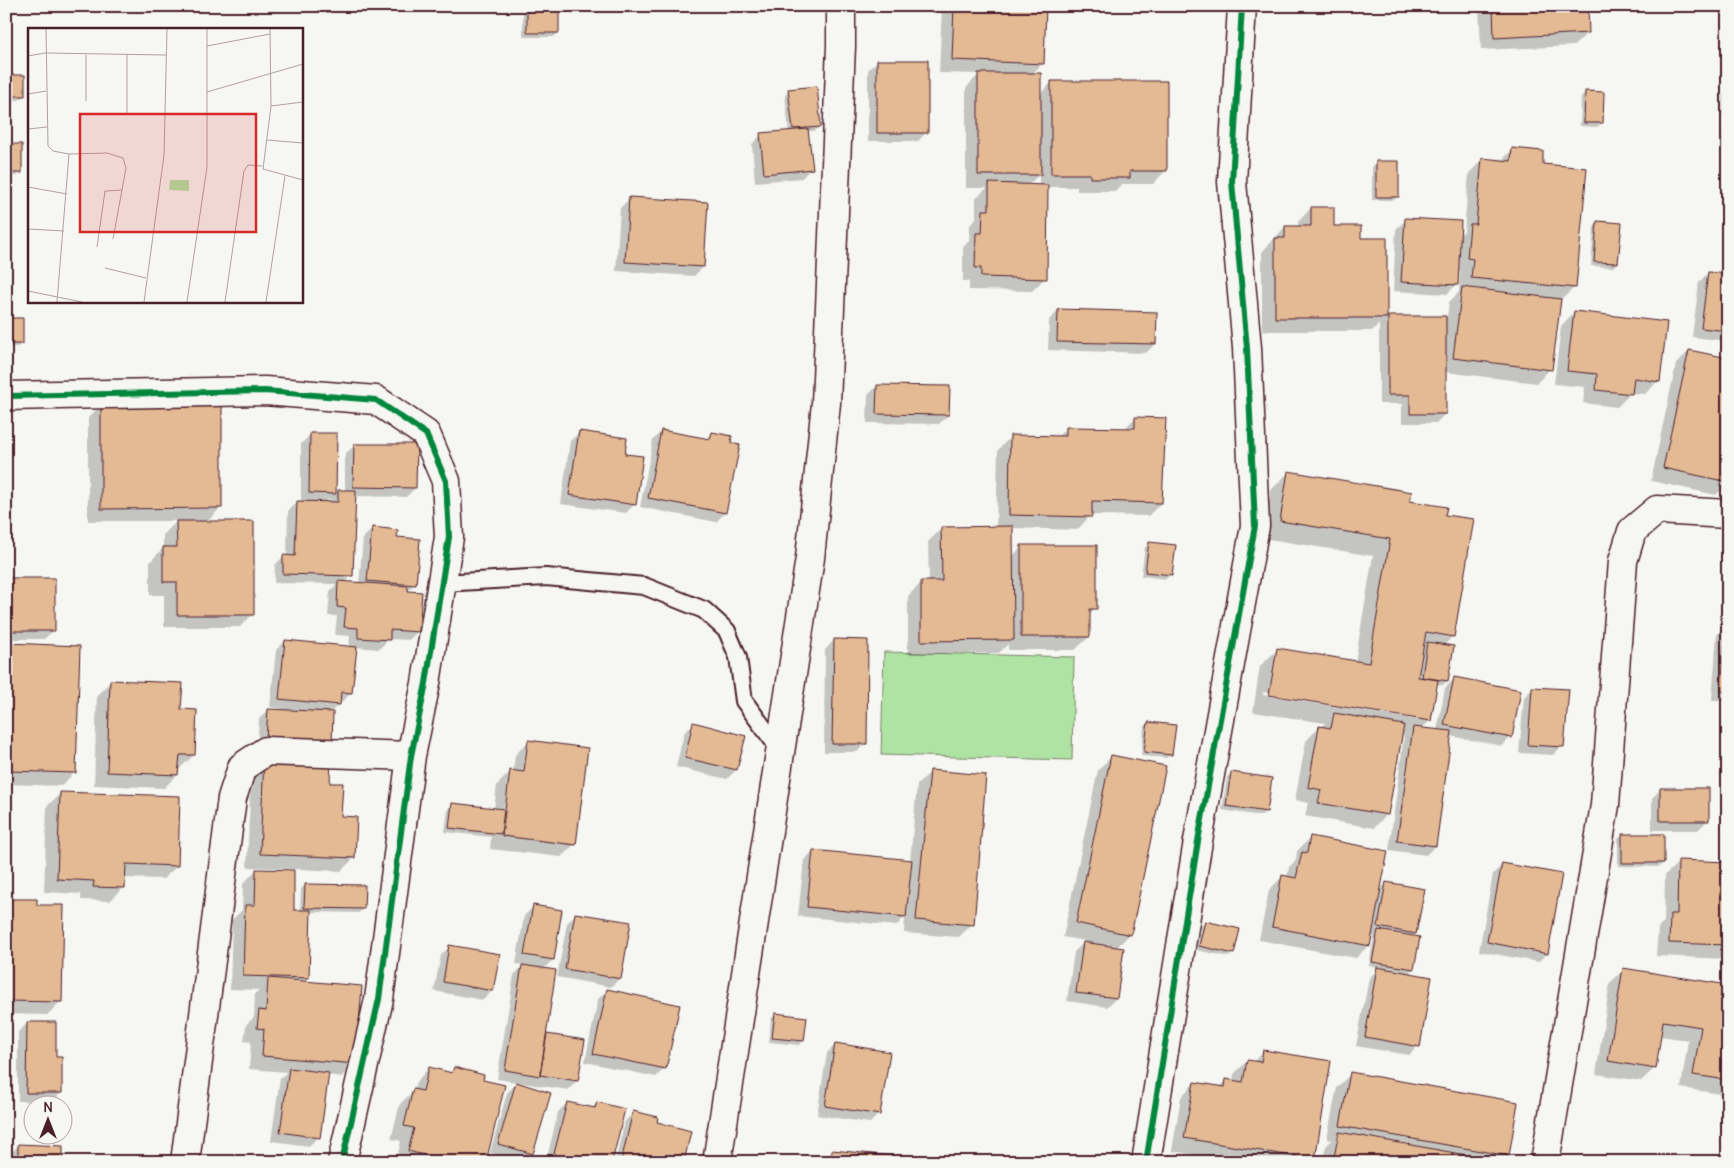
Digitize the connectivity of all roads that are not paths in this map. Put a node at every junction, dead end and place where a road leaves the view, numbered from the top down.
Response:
1 (841, 6) edge
2 (1242, 6) edge
3 (6, 396) edge
4 (1728, 514) edge
5 (442, 583) junction
6 (780, 750) junction
7 (411, 756) junction
8 (185, 1162) edge
9 (342, 1162) edge
10 (717, 1162) edge
11 (1146, 1162) edge
12 (1546, 1162) edge

1 - 6 street
2 - 11 street
3 - 5 street
4 - 12 street
5 - 6 lane
5 - 7 street
6 - 10 street
7 - 8 street
7 - 9 street

